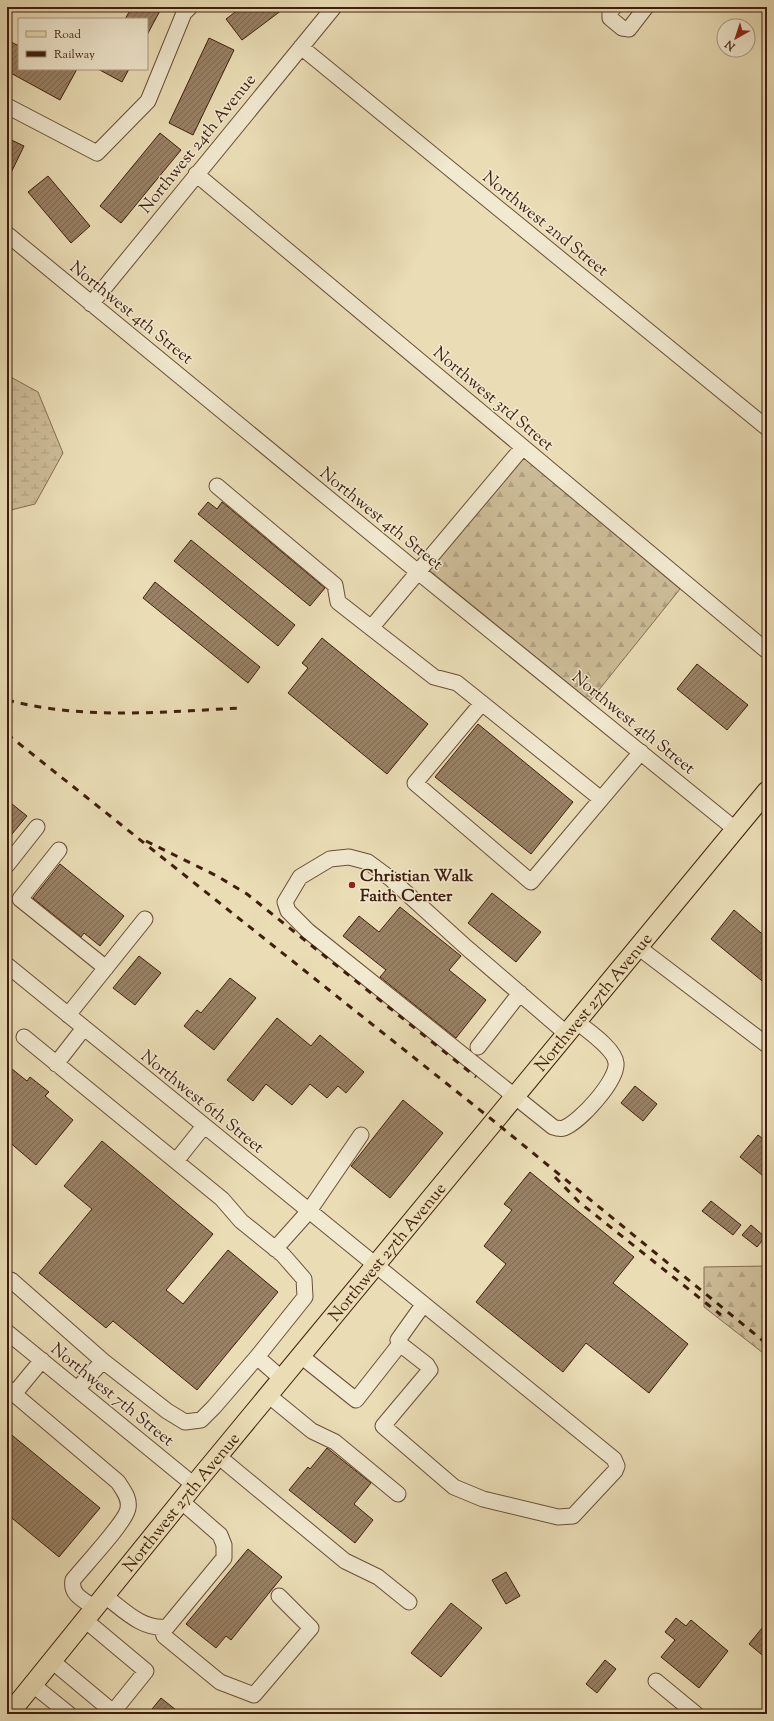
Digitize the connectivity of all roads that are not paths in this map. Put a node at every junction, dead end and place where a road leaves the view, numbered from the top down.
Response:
1 (190, 7) edge
2 (334, 7) edge
3 (614, 7) edge
4 (646, 7) edge
5 (301, 47) junction
6 (7, 106) edge
7 (196, 174) junction
8 (7, 234) edge
9 (91, 304) junction
10 (767, 428) edge
11 (523, 447) junction
12 (217, 486) dead end
13 (418, 572) junction
14 (371, 628) junction
15 (767, 651) edge
16 (482, 703) junction
17 (640, 752) junction
18 (767, 791) edge
19 (601, 799) junction
20 (38, 827) dead end
21 (735, 829) junction
22 (59, 850) dead end
23 (7, 866) edge
24 (145, 919) dead end
25 (638, 947) junction
26 (7, 965) edge
27 (106, 968) junction
28 (520, 993) junction
29 (68, 1015) junction
30 (84, 1028) junction
31 (572, 1028) junction
32 (24, 1037) dead end
33 (767, 1044) edge
34 (478, 1047) dead end
35 (56, 1064) junction
36 (515, 1097) junction
37 (204, 1126) junction
38 (361, 1135) dead end
39 (176, 1161) junction
40 (309, 1211) junction
41 (275, 1249) junction
42 (376, 1266) junction
43 (7, 1285) edge
44 (423, 1305) junction
45 (7, 1332) edge
46 (400, 1344) junction
47 (301, 1356) junction
48 (257, 1357) junction
49 (42, 1360) junction
50 (104, 1361) junction
51 (282, 1379) junction
52 (77, 1389) junction
53 (11, 1391) edge
54 (268, 1395) junction
55 (218, 1456) junction
56 (194, 1485) junction
57 (398, 1494) dead end
58 (181, 1501) junction
59 (279, 1596) dead end
60 (409, 1602) dead end
61 (95, 1608) junction
62 (162, 1628) junction
63 (52, 1661) junction
64 (656, 1681) dead end
65 (33, 1685) junction
66 (9, 1714) edge
67 (69, 1714) edge
68 (696, 1714) edge

1 - 6 street
2 - 5 street, Northwest 24th Avenue
3 - 4 street
5 - 7 street, Northwest 24th Avenue
5 - 10 street, Northwest 2nd Street
7 - 9 street, Northwest 24th Avenue
7 - 11 street, Northwest 3rd Street
8 - 9 street, Northwest 4th Street
9 - 13 street, Northwest 4th Street
11 - 13 street
11 - 15 street, Northwest 3rd Street
12 - 14 street
13 - 14 street
13 - 17 street, Northwest 4th Street
14 - 16 street
16 - 19 street
16 - 19 street
17 - 19 street
17 - 21 street, Northwest 4th Street
18 - 21 main road, Northwest 27th Avenue
20 - 23 street
21 - 25 main road, Northwest 27th Avenue
22 - 27 street
24 - 27 street
25 - 31 main road, Northwest 27th Avenue
25 - 33 street
26 - 29 street, Northwest 6th Street
27 - 29 street
28 - 31 street
28 - 34 street
28 - 36 street
29 - 30 street, Northwest 6th Street
30 - 35 street
30 - 37 street, Northwest 6th Street
31 - 36 main road, Northwest 27th Avenue
31 - 36 street
32 - 35 street
35 - 39 street
36 - 42 main road, Northwest 27th Avenue
37 - 39 street
37 - 40 street, Northwest 6th Street
38 - 40 street
39 - 41 street
40 - 41 street
40 - 42 street, Northwest 6th Street
41 - 48 street
42 - 44 street, Northwest 6th Street
42 - 47 main road, Northwest 27th Avenue
43 - 50 street
44 - 46 street
44 - 46 street, Northwest 6th Street
45 - 49 street, Northwest 7th Street
46 - 47 street
47 - 51 main road, Northwest 27th Avenue
48 - 50 street
48 - 51 street
49 - 52 street, Northwest 7th Street
49 - 53 street
50 - 52 street
51 - 54 main road, Northwest 27th Avenue
52 - 56 street, Northwest 7th Street
53 - 61 street
54 - 55 main road, Northwest 27th Avenue
54 - 57 street
55 - 56 main road, Northwest 27th Avenue
55 - 60 street
56 - 58 main road, Northwest 27th Avenue
58 - 61 main road, Northwest 27th Avenue
58 - 62 street
59 - 62 street
61 - 62 street
61 - 63 main road, Northwest 27th Avenue
61 - 63 street
63 - 65 main road, Northwest 27th Avenue
64 - 68 street
65 - 66 main road, Northwest 27th Avenue
65 - 67 street

